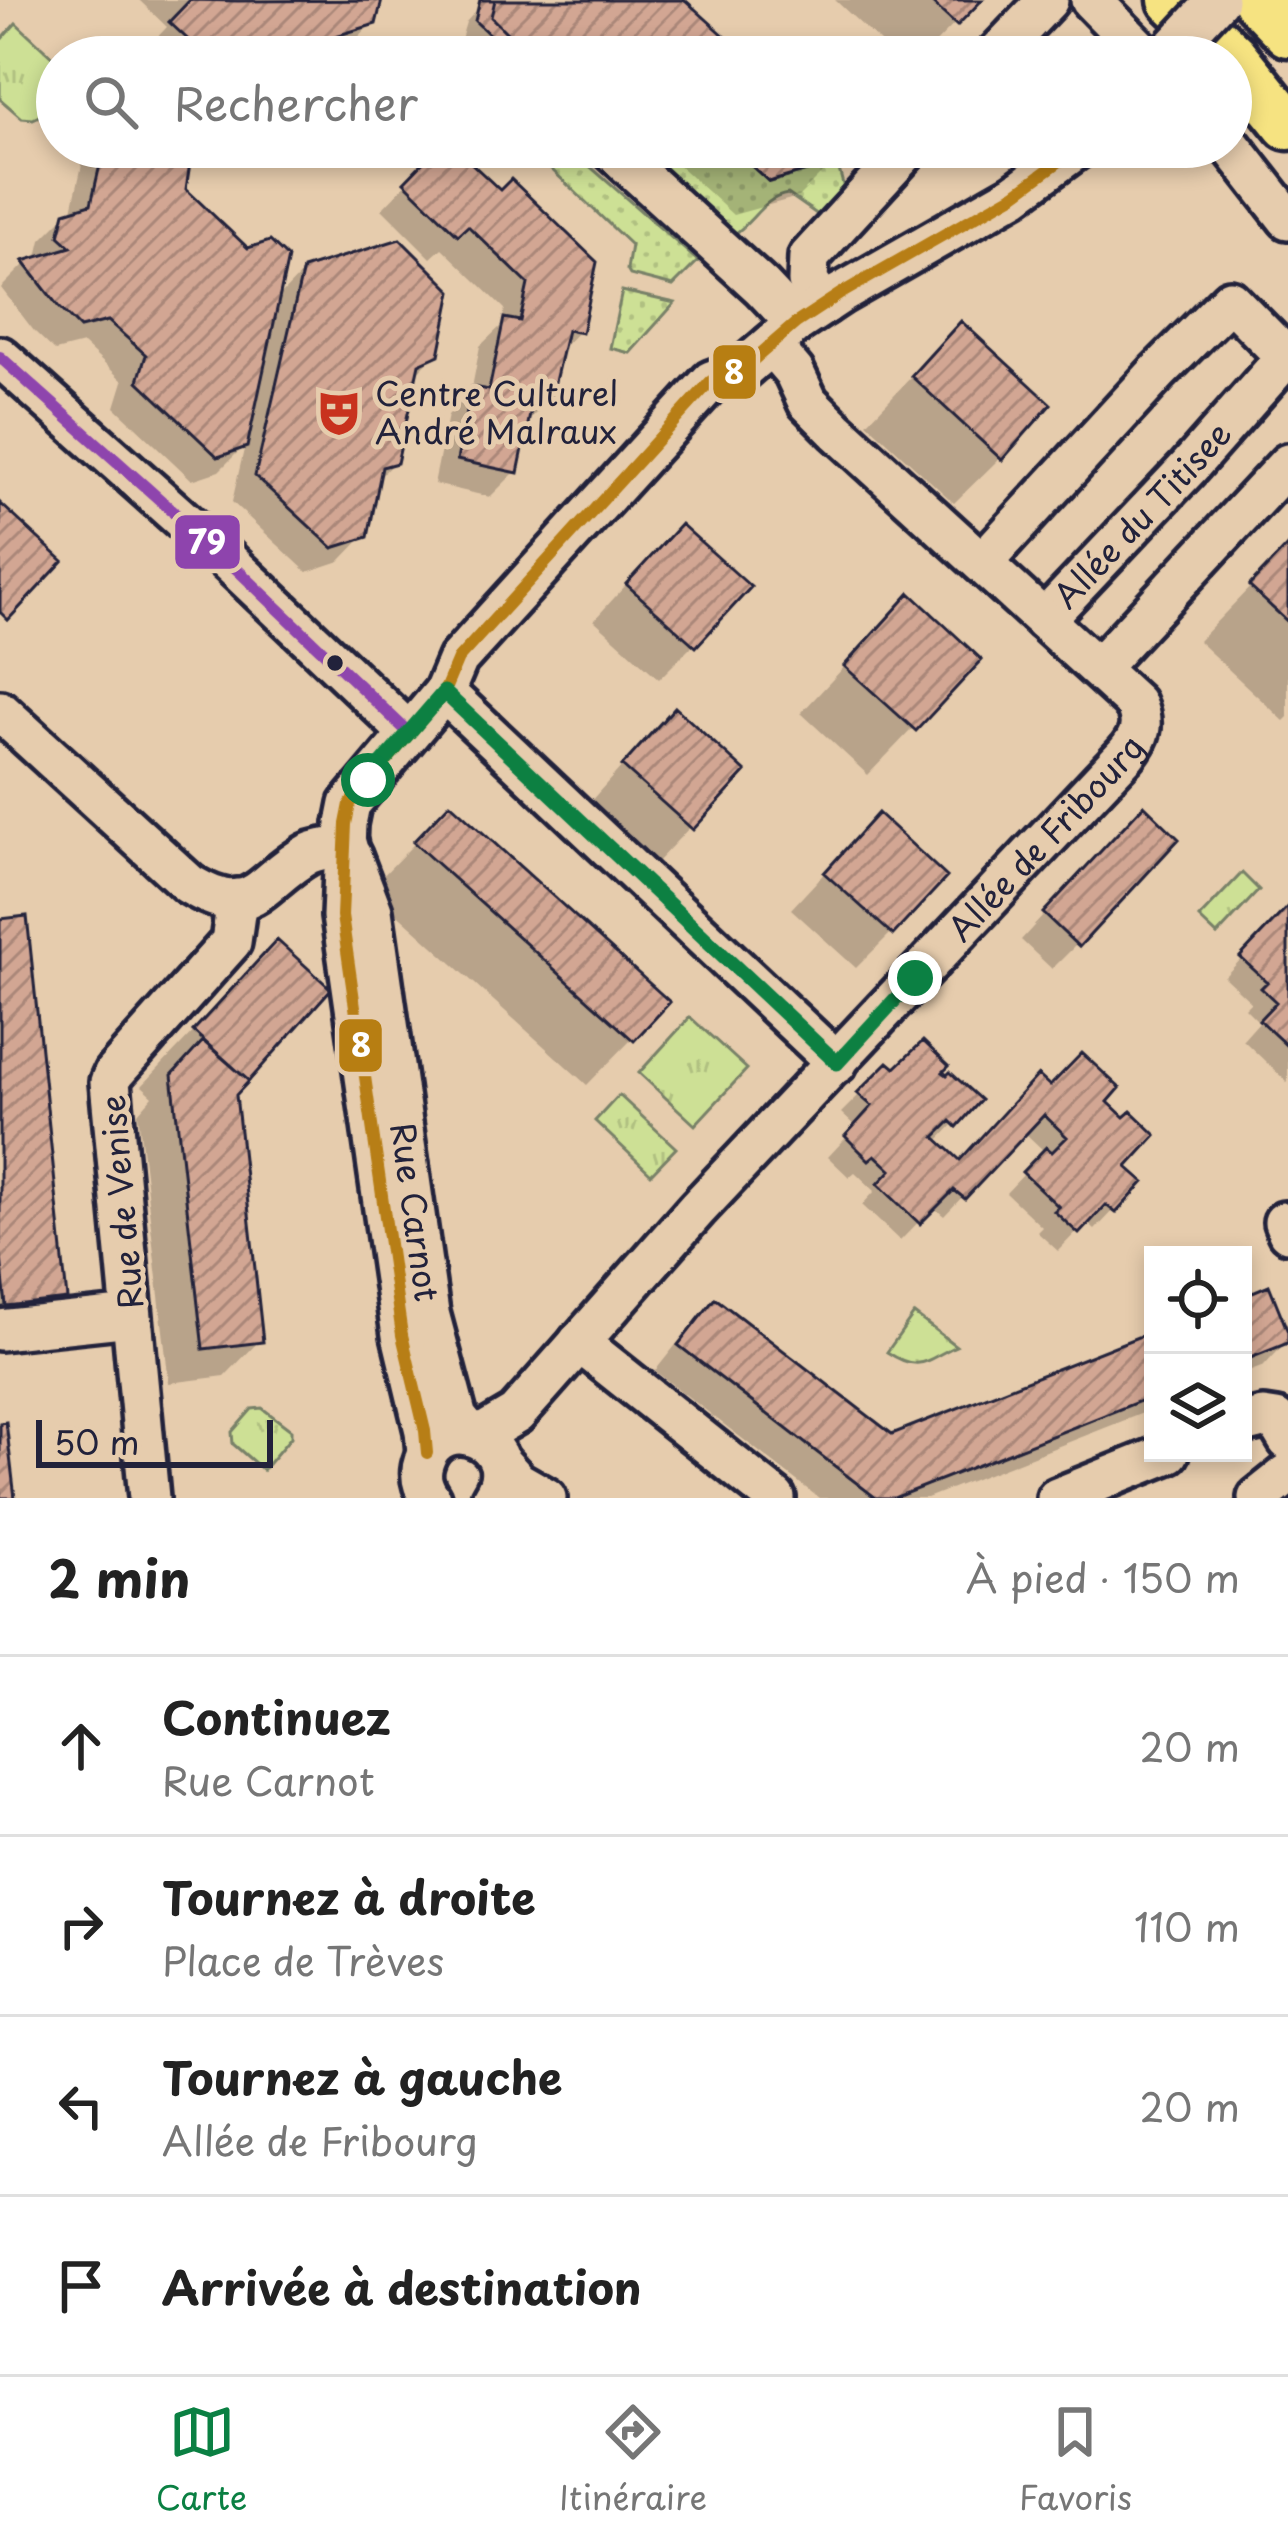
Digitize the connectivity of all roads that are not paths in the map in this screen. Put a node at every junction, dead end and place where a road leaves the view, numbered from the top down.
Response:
1 (1048, 0) edge
2 (1091, 0) edge
3 (1173, 0) edge
4 (1217, 0) edge
5 (1257, 0) edge
6 (1288, 32) edge
7 (1014, 36) edge
8 (1126, 36) edge
9 (1185, 36) edge
10 (1210, 36) edge
11 (1252, 81) edge
12 (1288, 125) edge
13 (632, 168) edge
14 (891, 168) edge
15 (1053, 168) edge
16 (1248, 168) edge
17 (1288, 219) edge
18 (784, 335) junction
19 (1287, 356) edge
20 (0, 358) edge
21 (1288, 464) edge
22 (982, 563) junction
23 (1044, 620) junction
24 (1097, 668) junction
25 (444, 692) junction
26 (0, 710) edge
27 (409, 733) junction
28 (346, 846) junction
29 (237, 899) junction
30 (837, 1063) junction
31 (131, 1316) junction
32 (0, 1330) edge
33 (579, 1342) junction
34 (1252, 1421) edge
35 (1288, 1440) edge
36 (485, 1458) edge
37 (426, 1472) edge
38 (1154, 1472) edge
39 (1288, 1474) edge
40 (149, 1498) edge
41 (395, 1498) edge
42 (546, 1498) edge
43 (775, 1498) edge
44 (1057, 1498) edge
45 (1258, 1498) edge

1 - 7 street
2 - 8 street
3 - 10 main road
4 - 9 street, bridge
5 - 6 main road
11 - 12 main road
13 - 18 street
14 - 18 street
15 - 18 street
16 - 17 street
18 - 22 street, Allée de Fribourg
18 - 25 street, Rue Carnot
19 - 22 street
19 - 23 street, Allée du Titisee
20 - 27 street
21 - 24 street
22 - 23 street, Allée de Fribourg
23 - 24 street, Allée de Fribourg
24 - 30 street, Allée de Fribourg
25 - 27 street, Rue Carnot
25 - 30 street
26 - 29 street
27 - 28 street, Rue Carnot
28 - 29 street
28 - 36 street, Rue Carnot
28 - 37 street, Rue Carnot
29 - 31 street, Rue de Venise
30 - 33 street, Allée de Fribourg
31 - 32 street
31 - 40 street, Rue de Venise
33 - 36 street, Allée de Fribourg
33 - 43 street
34 - 35 street
36 - 37 street, Allée de Fribourg
36 - 42 street
37 - 41 street
38 - 44 street
39 - 45 street

